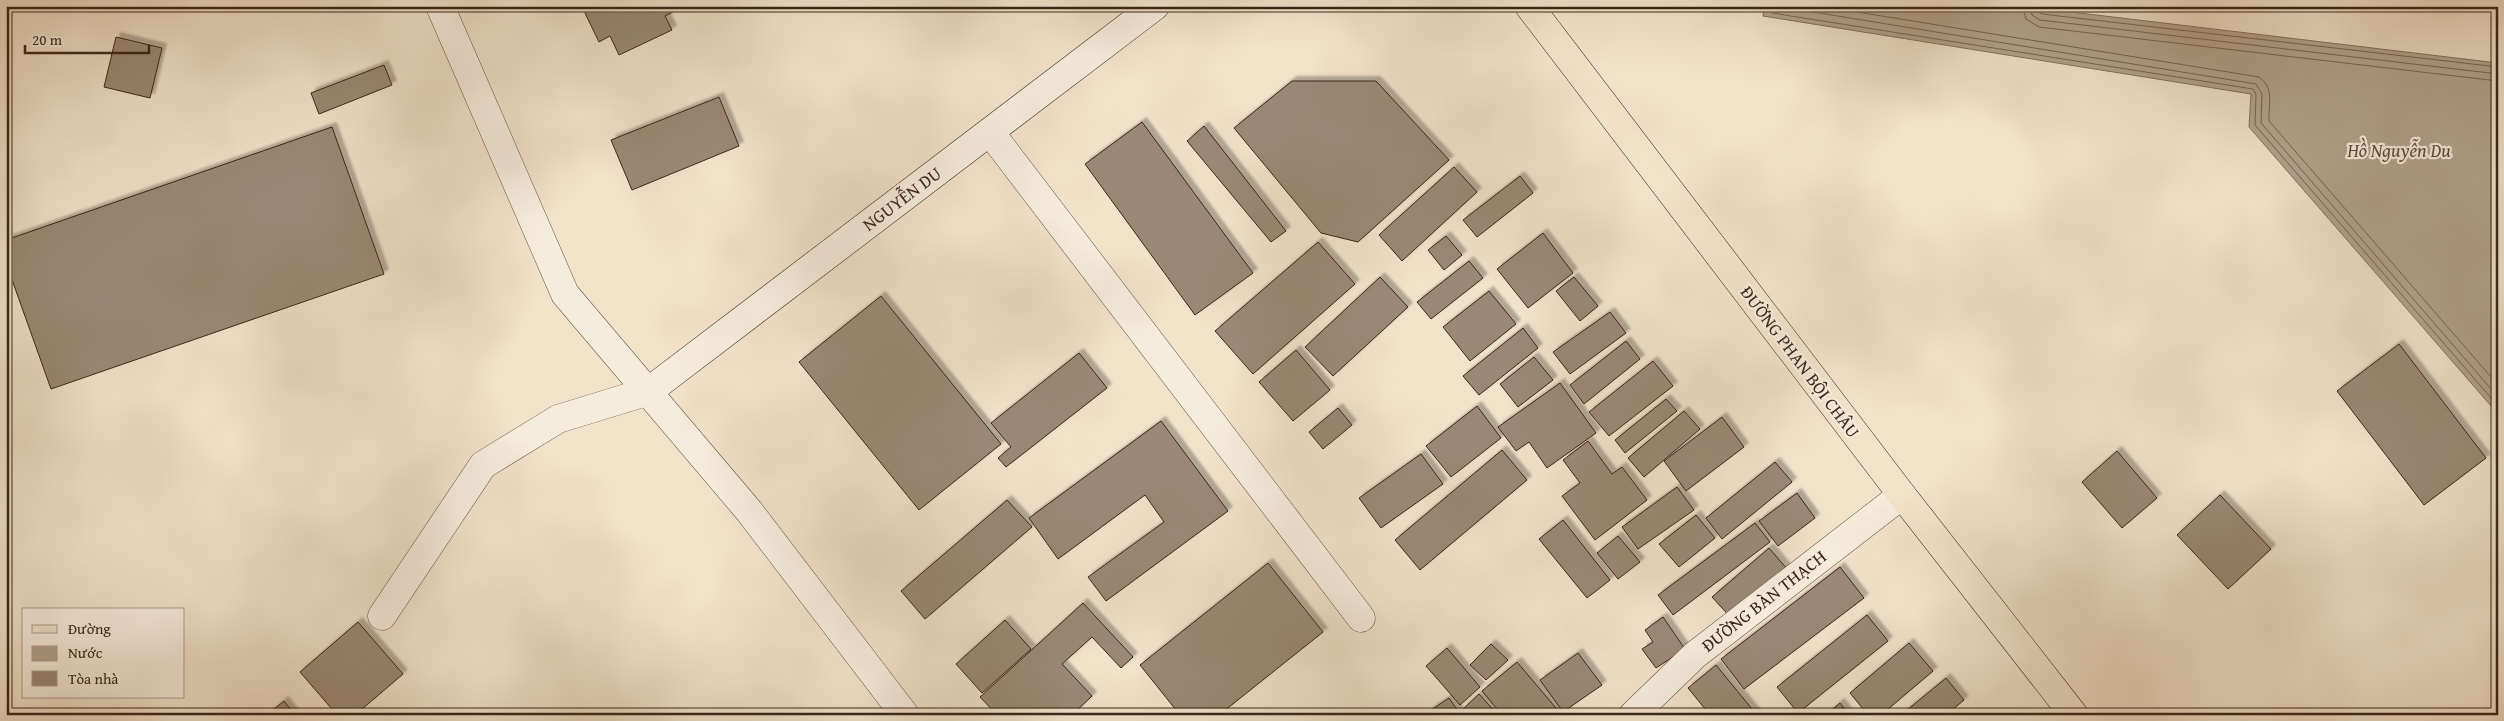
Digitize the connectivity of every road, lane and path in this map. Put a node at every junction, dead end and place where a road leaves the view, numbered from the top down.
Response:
1 (440, 6) edge
2 (1155, 6) edge
3 (1528, 6) edge
4 (990, 132) junction
5 (649, 391) junction
6 (1902, 495) junction
7 (382, 616) dead end
8 (1361, 618) dead end
9 (904, 715) edge
10 (1633, 715) edge
11 (2074, 715) edge

1 - 5 street
2 - 4 street, NGUYỄN DU
3 - 6 main road, ĐƯỜNG PHAN BỘI CHÂU
4 - 5 street, NGUYỄN DU
4 - 8 street
5 - 7 street
5 - 9 street
6 - 10 street, ĐƯỜNG BÀN THẠCH
6 - 11 main road, ĐƯỜNG PHAN BỘI CHÂU

